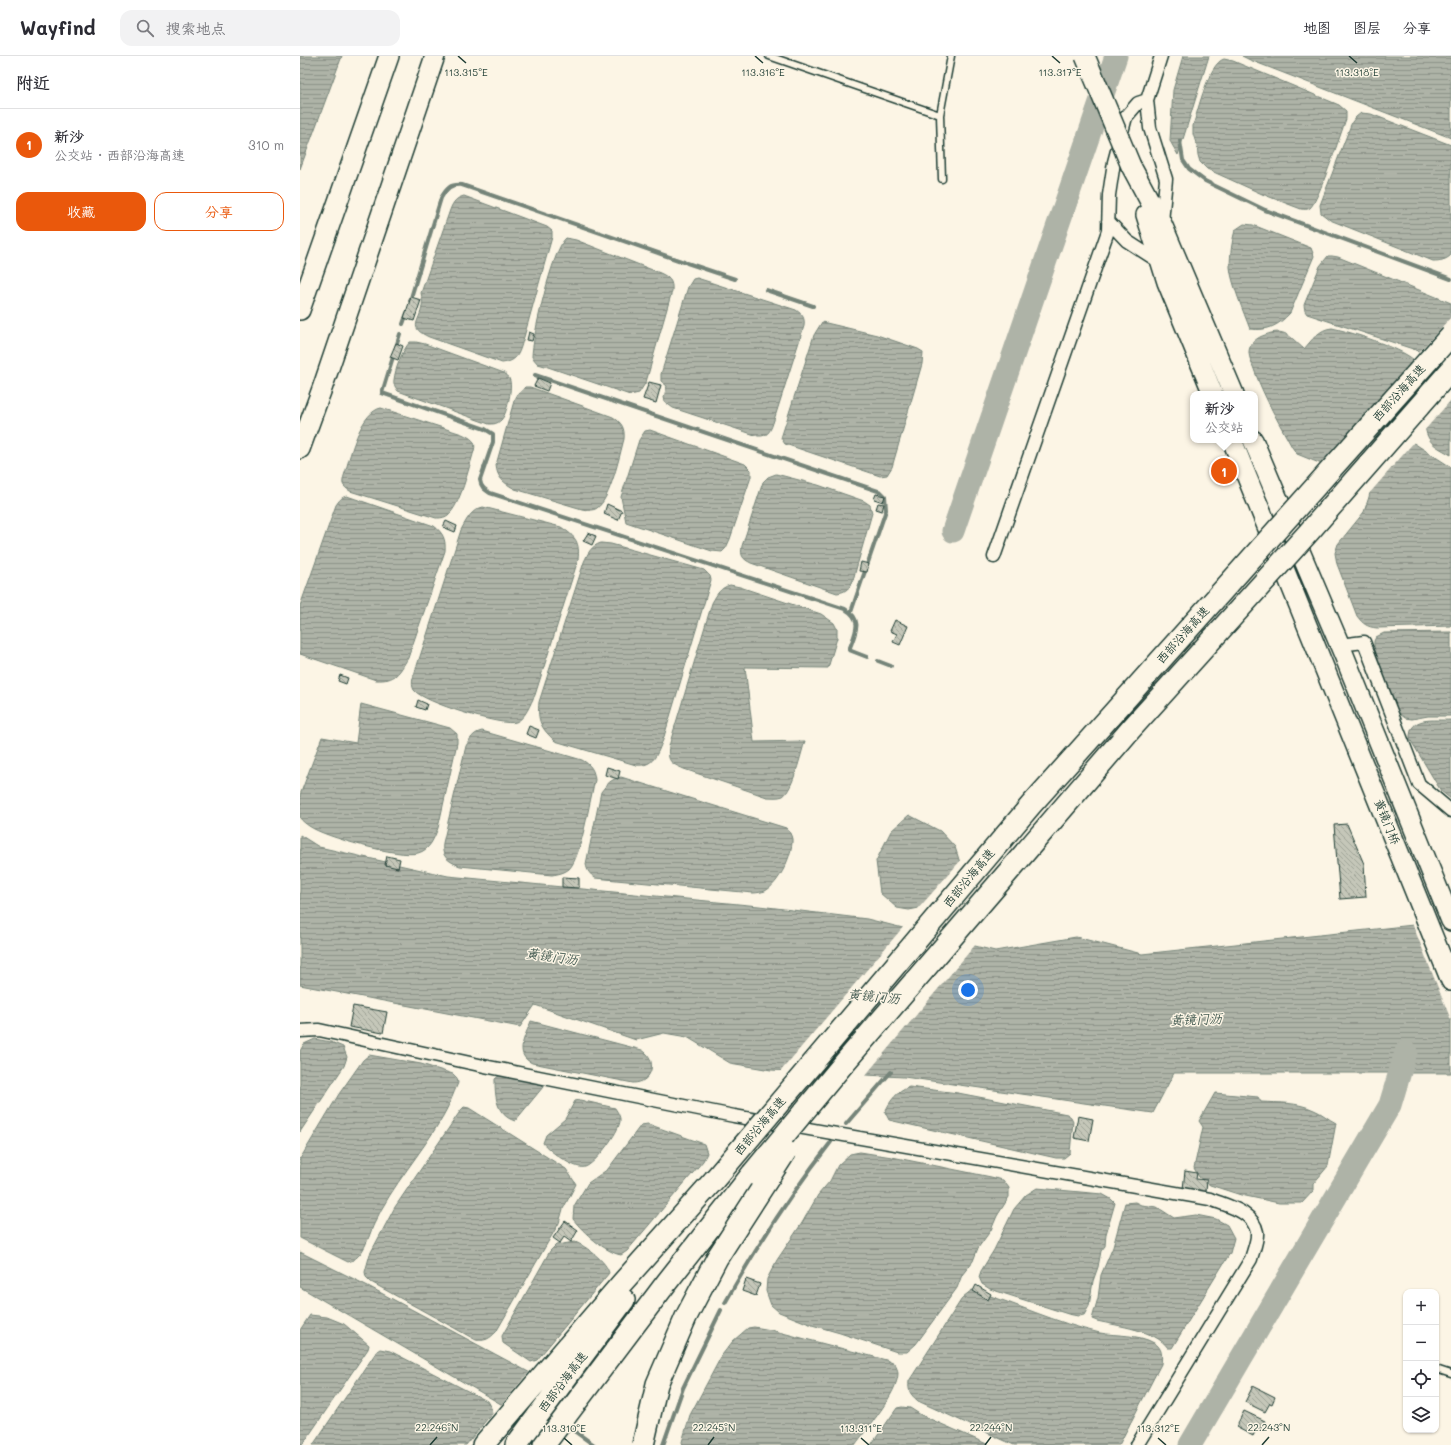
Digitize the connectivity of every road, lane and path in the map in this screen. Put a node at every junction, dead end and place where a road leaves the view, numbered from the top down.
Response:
1 (389, 56) edge
2 (435, 56) edge
3 (770, 56) edge
4 (951, 56) edge
5 (1085, 56) edge
6 (1161, 56) edge
7 (1147, 100) junction
8 (940, 115) junction
9 (1131, 166) junction
10 (942, 179) dead end
11 (1108, 220) junction
12 (1162, 224) junction
13 (1161, 263) junction
14 (300, 310) edge
15 (1451, 335) edge
16 (1451, 370) edge
17 (1212, 391) edge
18 (1233, 391) edge
19 (1233, 443) edge
20 (1254, 443) edge
21 (300, 449) edge
22 (994, 557) dead end
23 (1342, 650) junction
24 (1451, 811) edge
25 (1451, 921) edge
26 (1451, 981) edge
27 (301, 1031) edge
28 (845, 1062) junction
29 (714, 1180) junction
30 (1439, 1370) edge
31 (1451, 1374) edge
32 (483, 1445) edge
33 (516, 1445) edge
34 (544, 1445) edge
35 (643, 1445) edge
36 (1138, 1445) edge

1 - 14 main road
2 - 21 main road
3 - 8 lane
4 - 8 lane
5 - 9 main road, bridge
6 - 7 street
7 - 11 street
7 - 12 street
8 - 10 lane
9 - 12 main road
9 - 13 main road
11 - 13 street
11 - 22 street
12 - 18 main road
13 - 17 main road
15 - 29 highway, 西部沿海高速, bridge
16 - 28 highway, 西部沿海高速, bridge
19 - 26 main road, 黄镜门桥
20 - 23 main road, 黄镜门桥
23 - 24 street
23 - 25 main road, 黄镜门桥
27 - 36 street
28 - 34 highway, 西部沿海高速, bridge
28 - 35 highway, bridge
29 - 32 highway
29 - 33 highway, 西部沿海高速
30 - 31 lane

